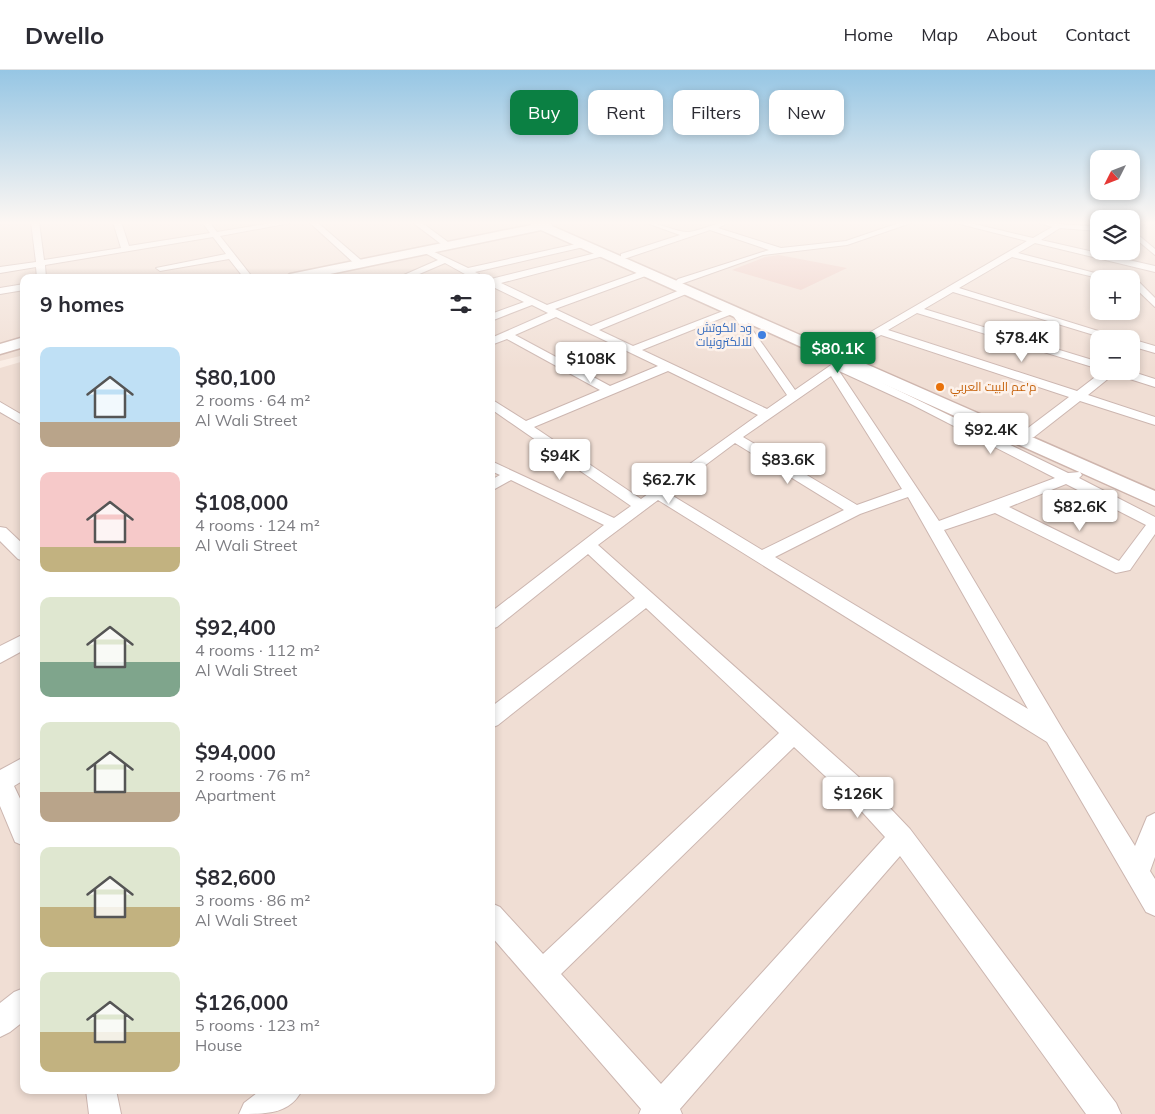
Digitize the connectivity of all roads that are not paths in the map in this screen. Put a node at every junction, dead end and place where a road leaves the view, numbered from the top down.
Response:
1 (323, 271) edge
2 (538, 271) edge
3 (645, 271) edge
4 (654, 271) edge
5 (721, 271) edge
6 (983, 271) edge
7 (648, 272) junction
8 (308, 274) edge
9 (495, 282) edge
10 (495, 284) edge
11 (1140, 285) edge
12 (685, 286) junction
13 (20, 288) edge
14 (952, 289) junction
15 (1140, 289) edge
16 (1155, 289) edge
17 (0, 291) edge
18 (532, 302) junction
19 (1155, 304) edge
20 (734, 310) junction
21 (916, 310) junction
22 (550, 312) junction
23 (495, 316) edge
24 (589, 330) junction
25 (1090, 330) edge
26 (880, 331) junction
27 (507, 335) junction
28 (495, 340) edge
29 (20, 343) edge
30 (0, 349) edge
31 (633, 350) junction
32 (839, 362) junction
33 (1090, 363) edge
34 (667, 366) junction
35 (1140, 378) edge
36 (1098, 380) edge
37 (1155, 383) edge
38 (610, 391) junction
39 (793, 395) junction
40 (1077, 395) junction
41 (20, 405) edge
42 (495, 406) edge
43 (3, 410) edge
44 (767, 414) junction
45 (20, 420) edge
46 (1155, 421) edge
47 (526, 426) junction
48 (1029, 434) junction
49 (734, 437) junction
50 (495, 467) edge
51 (1088, 469) junction
52 (511, 474) junction
53 (1068, 478) junction
54 (495, 484) edge
55 (1155, 490) edge
56 (911, 491) junction
57 (658, 494) junction
58 (1155, 499) edge
59 (641, 506) junction
60 (996, 507) junction
61 (854, 512) junction
62 (1155, 523) edge
63 (616, 525) junction
64 (935, 528) junction
65 (0, 532) edge
66 (588, 545) junction
67 (20, 551) edge
68 (762, 557) junction
69 (646, 599) junction
70 (495, 619) edge
71 (20, 643) edge
72 (0, 655) edge
73 (495, 716) edge
74 (793, 734) junction
75 (1055, 737) junction
76 (20, 770) edge
77 (1, 782) edge
78 (1155, 824) edge
79 (20, 825) edge
80 (901, 837) junction
81 (1137, 871) junction
82 (1155, 903) edge
83 (495, 928) edge
84 (542, 973) junction
85 (20, 1005) edge
86 (0, 1022) edge
87 (102, 1094) edge
88 (282, 1094) edge
89 (661, 1112) edge
90 (105, 1114) edge
91 (255, 1114) edge
92 (1105, 1114) edge

1 - 8 street
2 - 9 street
3 - 7 street
4 - 12 street
5 - 12 street
6 - 14 street
7 - 12 street
7 - 22 street
10 - 18 street
11 - 16 street
12 - 20 street
12 - 24 street
12 - 32 street
13 - 17 street
14 - 21 street
14 - 25 street
15 - 19 street
18 - 22 street
18 - 23 street
20 - 31 street
20 - 32 street
20 - 39 street
21 - 26 street
21 - 33 street
22 - 24 street
22 - 27 street
24 - 31 street
26 - 32 street
26 - 40 street
27 - 28 street
27 - 38 street
29 - 30 street
31 - 34 street
32 - 39 street
32 - 48 street
32 - 51 street
32 - 53 street
32 - 56 street
34 - 38 street
34 - 44 street
35 - 37 street
36 - 40 street
38 - 47 street
39 - 44 street
40 - 46 street
40 - 48 street
41 - 43 street
42 - 47 street
43 - 45 street
44 - 49 street
47 - 59 street
48 - 55 street
49 - 57 street
49 - 61 street
50 - 52 street
51 - 53 street
51 - 58 street
52 - 54 street
52 - 63 street
53 - 60 street
53 - 62 street
56 - 61 street
56 - 64 street
57 - 59 street
57 - 68 street
59 - 63 street
60 - 62 street
60 - 64 street
61 - 68 street
63 - 66 street
64 - 75 street
65 - 67 street
66 - 69 street
66 - 70 street
68 - 75 street
69 - 73 street
69 - 74 street
71 - 72 street
74 - 80 street
74 - 84 street
75 - 81 street
76 - 77 street
77 - 79 street
78 - 81 street
80 - 89 street
80 - 92 street
81 - 82 street
83 - 84 street
84 - 89 street
85 - 86 street
87 - 90 street
88 - 91 street

